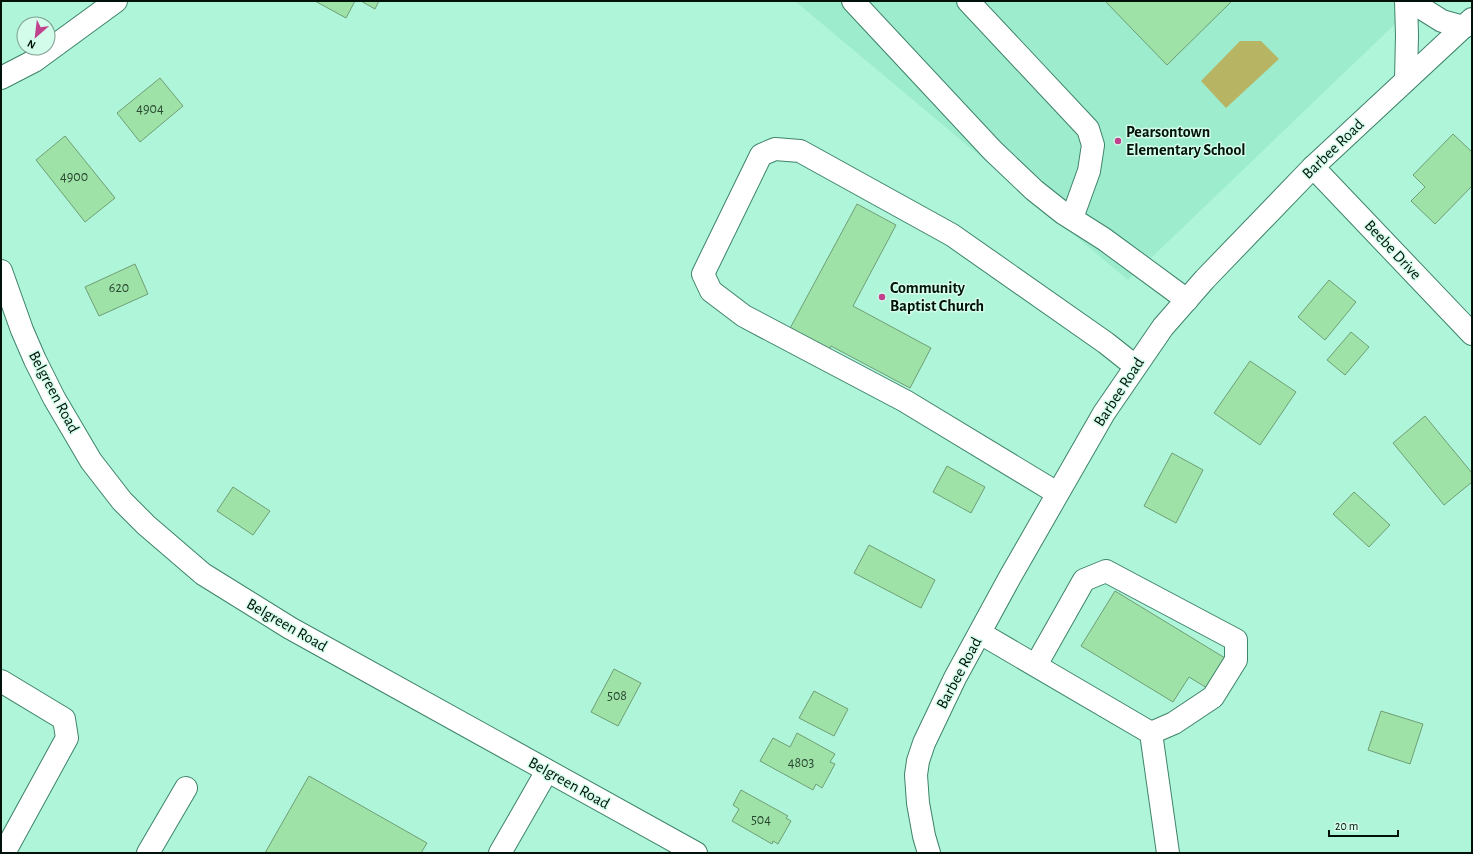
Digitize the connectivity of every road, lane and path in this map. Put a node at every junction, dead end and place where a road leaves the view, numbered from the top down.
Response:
1 (116, 1) edge
2 (853, 1) edge
3 (968, 1) edge
4 (1406, 1) edge
5 (1410, 1) edge
6 (1468, 23) edge
7 (1, 78) edge
8 (1406, 80) junction
9 (1313, 167) junction
10 (1072, 218) junction
11 (1, 271) edge
12 (1187, 300) junction
13 (1472, 334) edge
14 (1135, 366) junction
15 (1058, 493) junction
16 (980, 633) junction
17 (1036, 665) junction
18 (1, 681) edge
19 (1151, 733) junction
20 (547, 771) junction
21 (186, 788) dead end
22 (4, 853) edge
23 (148, 853) edge
24 (500, 853) edge
25 (696, 853) edge
26 (928, 853) edge
27 (1168, 853) edge

1 - 7 street
2 - 10 street
3 - 10 street
4 - 8 street
5 - 6 street
6 - 8 street, Barbee Road
8 - 9 street, Barbee Road
9 - 12 street, Barbee Road
9 - 13 street, Beebe Drive
10 - 12 street
11 - 20 street, Belgreen Road
12 - 14 street, Barbee Road
14 - 15 street, Barbee Road
14 - 15 street
15 - 16 street, Barbee Road
16 - 17 street
16 - 26 street, Barbee Road
17 - 19 street
17 - 19 street
18 - 22 street
19 - 27 street
20 - 24 street
20 - 25 street, Belgreen Road
21 - 23 street

